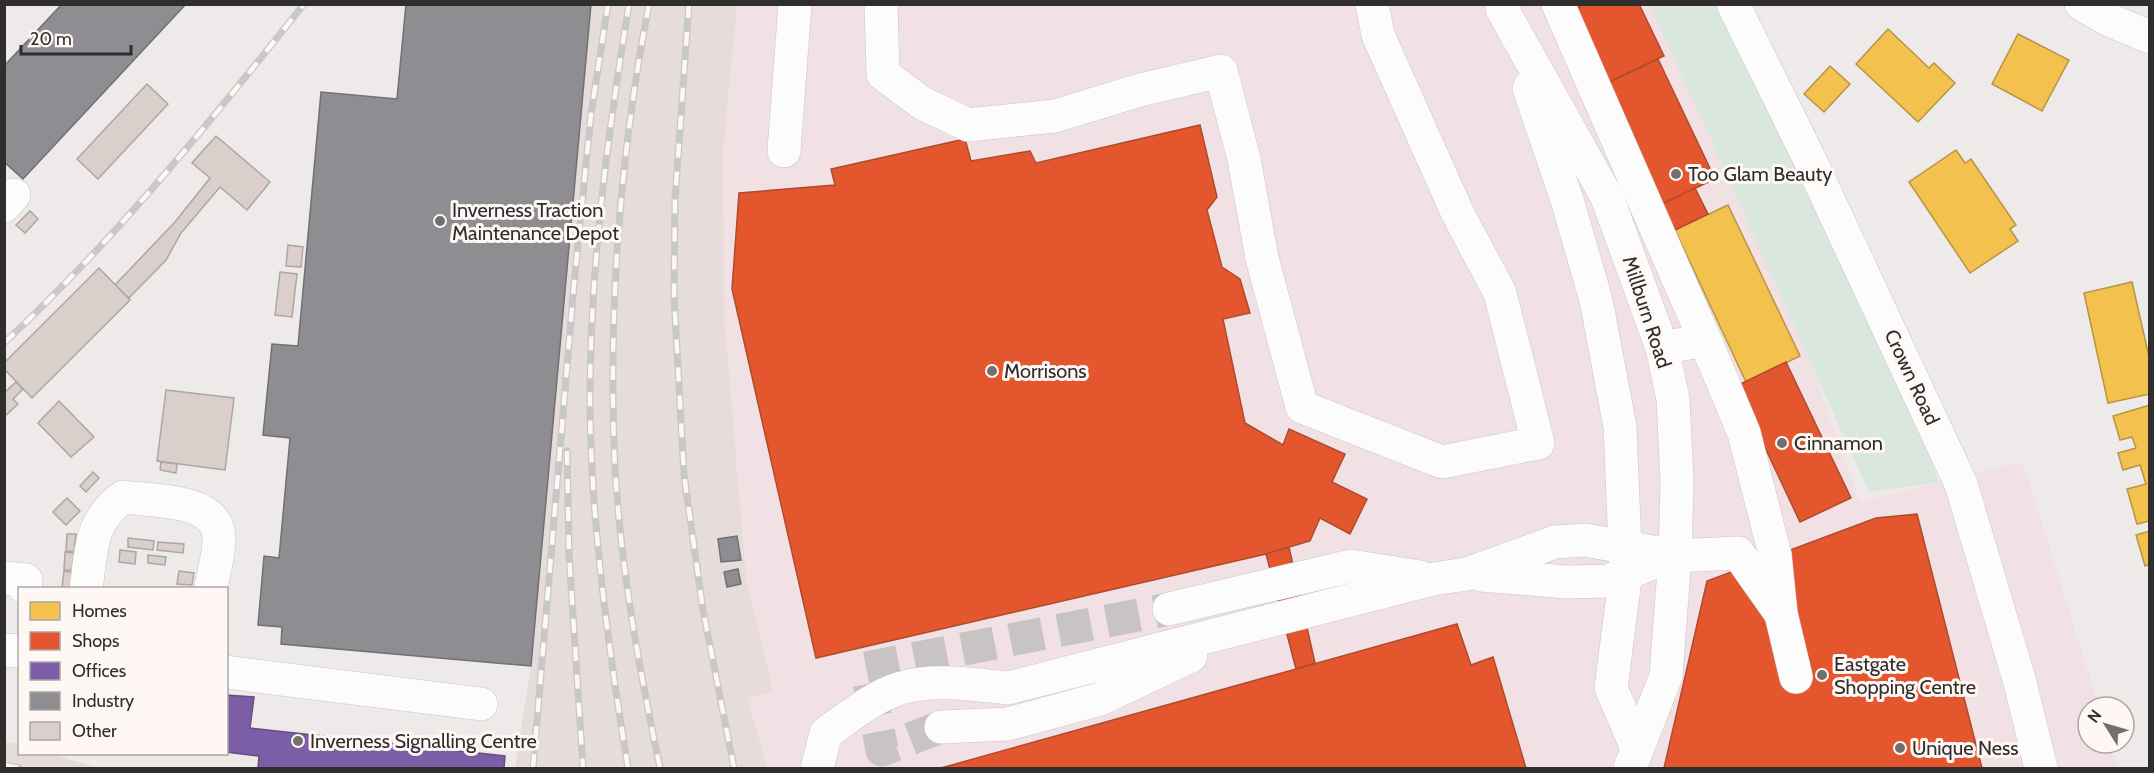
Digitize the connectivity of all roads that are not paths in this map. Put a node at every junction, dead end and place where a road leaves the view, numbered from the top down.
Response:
1 (795, 4) edge
2 (881, 4) edge
3 (1372, 4) edge
4 (1558, 4) edge
5 (1733, 4) edge
6 (2081, 4) edge
7 (1501, 7) edge
8 (2150, 37) edge
9 (784, 151) dead end
10 (1704, 340) junction
11 (1662, 348) junction
12 (1675, 556) junction
13 (1625, 560) junction
14 (4, 578) edge
15 (1433, 579) junction
16 (25, 587) edge
17 (86, 587) edge
18 (211, 587) edge
19 (1169, 609) tunnel mouth
20 (1781, 614) junction
21 (1255, 626) junction
22 (228, 672) edge
23 (1796, 676) dead end
24 (481, 704) dead end
25 (941, 727) tunnel mouth
26 (1634, 758) edge
27 (818, 768) edge
28 (2041, 768) edge

1 - 9 main road
2 - 3 main road
4 - 10 main road
5 - 28 main road, Crown Road
6 - 8 main road
7 - 11 main road, Millburn Road
7 - 13 main road, Millburn Road
10 - 11 main road
10 - 20 main road
11 - 12 main road, Millburn Road
12 - 13 main road
12 - 20 main road
12 - 26 main road, Millburn Road
13 - 15 main road
13 - 26 main road, Millburn Road
14 - 16 main road
15 - 19 main road
15 - 21 main road
17 - 18 main road
20 - 23 main road
21 - 25 main road
21 - 27 main road
22 - 24 main road

